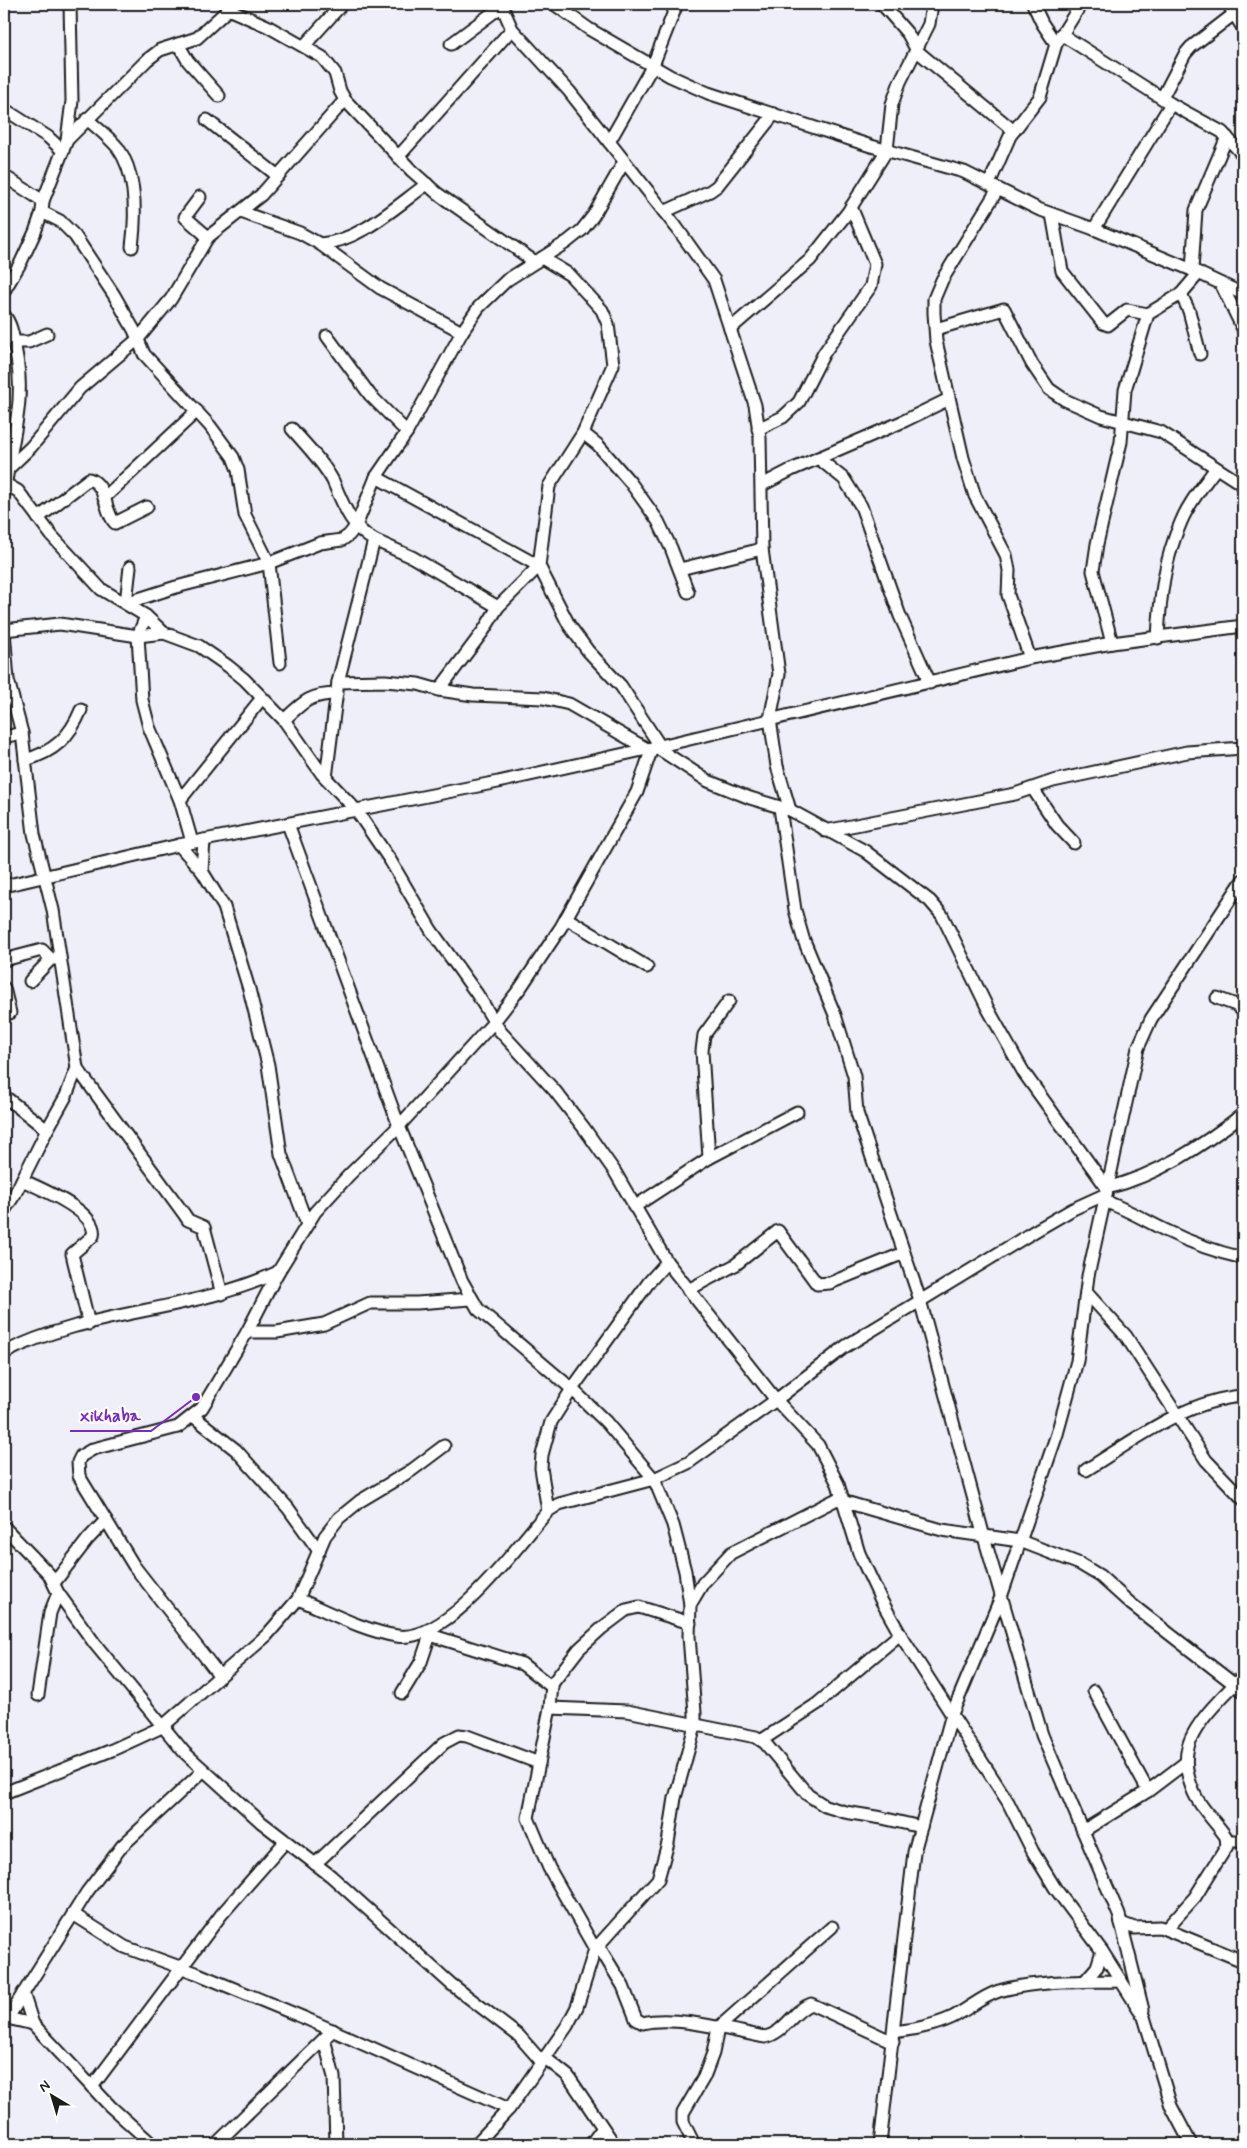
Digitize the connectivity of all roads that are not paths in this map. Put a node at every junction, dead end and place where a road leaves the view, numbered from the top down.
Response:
1 (70, 4) edge
2 (342, 4) edge
3 (554, 4) edge
4 (677, 4) edge
5 (882, 4) edge
6 (932, 4) edge
7 (1033, 4) edge
8 (1081, 4) edge
9 (1228, 4) edge
10 (502, 5) edge
11 (231, 7) edge
12 (1243, 7) edge
13 (1234, 14) junction
14 (1243, 28) edge
15 (512, 29) junction
16 (1061, 34) junction
17 (178, 44) junction
18 (451, 44) dead end
19 (1056, 44) junction
20 (304, 46) junction
21 (918, 51) junction
22 (653, 65) junction
23 (219, 96) dead end
24 (345, 100) junction
25 (1166, 101) junction
26 (4, 109) edge
27 (774, 114) junction
28 (71, 116) junction
29 (207, 120) dead end
30 (84, 121) junction
31 (1014, 132) junction
32 (1228, 137) junction
33 (609, 142) junction
34 (65, 145) junction
35 (887, 150) junction
36 (1243, 155) edge
37 (398, 156) junction
38 (624, 162) junction
39 (4, 176) edge
40 (278, 176) junction
41 (427, 184) junction
42 (994, 187) junction
43 (200, 197) dead end
44 (42, 207) junction
45 (851, 207) junction
46 (240, 212) junction
47 (664, 212) junction
48 (1052, 214) junction
49 (1094, 228) junction
50 (208, 237) junction
51 (320, 244) junction
52 (132, 247) dead end
53 (538, 260) junction
54 (1196, 271) junction
55 (1221, 284) junction
56 (4, 291) edge
57 (1242, 293) edge
58 (1181, 294) junction
59 (1148, 314) junction
60 (4, 315) edge
61 (730, 328) junction
62 (936, 329) junction
63 (1243, 329) edge
64 (462, 332) junction
65 (47, 334) dead end
66 (327, 336) dead end
67 (138, 339) junction
68 (14, 342) junction
69 (1200, 354) dead end
70 (949, 399) junction
71 (197, 411) junction
72 (1123, 422) junction
73 (292, 429) dead end
74 (758, 429) junction
75 (407, 432) junction
76 (583, 433) junction
77 (818, 458) junction
78 (1216, 468) junction
79 (8, 469) junction
80 (376, 477) junction
81 (4, 484) edge
82 (762, 485) junction
83 (1243, 485) edge
84 (4, 493) edge
85 (104, 498) junction
86 (147, 507) dead end
87 (38, 518) junction
88 (356, 526) junction
89 (374, 540) junction
90 (762, 549) junction
91 (269, 563) junction
92 (539, 566) junction
93 (130, 567) dead end
94 (680, 569) junction
95 (688, 592) dead end
96 (126, 603) junction
97 (498, 607) junction
98 (146, 616) junction
99 (1243, 626) edge
100 (4, 630) edge
101 (164, 633) junction
102 (138, 636) junction
103 (1158, 638) junction
104 (1112, 643) junction
105 (1030, 658) junction
106 (280, 663) dead end
107 (930, 683) junction
108 (337, 688) junction
109 (439, 690) junction
110 (262, 698) junction
111 (81, 710) dead end
112 (770, 719) junction
113 (284, 720) junction
114 (22, 733) junction
115 (4, 737) edge
116 (654, 748) junction
117 (1243, 748) edge
118 (25, 760) junction
119 (326, 778) junction
120 (1033, 789) junction
121 (180, 800) junction
122 (785, 809) junction
123 (356, 810) junction
124 (288, 824) junction
125 (825, 831) junction
126 (204, 840) junction
127 (192, 842) junction
128 (1074, 843) dead end
129 (178, 845) junction
130 (202, 871) junction
131 (43, 878) junction
132 (1243, 880) edge
133 (4, 886) edge
134 (566, 918) junction
135 (56, 959) junction
136 (4, 960) edge
137 (647, 967) dead end
138 (30, 981) dead end
139 (4, 988) edge
140 (1217, 998) dead end
141 (729, 1001) dead end
142 (1243, 1011) edge
143 (10, 1013) dead end
144 (494, 1022) junction
145 (76, 1068) junction
146 (4, 1096) edge
147 (797, 1112) dead end
148 (1243, 1114) edge
149 (399, 1126) junction
150 (46, 1130) junction
151 (709, 1158) junction
152 (22, 1180) junction
153 (1106, 1194) junction
154 (634, 1207) junction
155 (4, 1211) edge
156 (307, 1224) junction
157 (904, 1253) junction
158 (1243, 1258) edge
159 (667, 1262) junction
160 (278, 1272) junction
161 (255, 1283) junction
162 (688, 1290) junction
163 (269, 1292) junction
164 (1086, 1292) junction
165 (222, 1294) junction
166 (472, 1299) junction
167 (920, 1300) junction
168 (89, 1324) junction
169 (247, 1332) junction
170 (4, 1352) edge
171 (572, 1389) junction
172 (1243, 1396) edge
173 (776, 1400) junction
174 (193, 1416) junction
175 (1177, 1416) junction
176 (444, 1446) dead end
177 (1086, 1470) dead end
178 (654, 1479) junction
179 (842, 1499) junction
180 (1243, 1499) edge
181 (548, 1511) junction
182 (106, 1520) junction
183 (4, 1527) edge
184 (984, 1537) junction
185 (1020, 1541) junction
186 (319, 1551) junction
187 (56, 1588) junction
188 (1001, 1597) junction
189 (298, 1599) junction
190 (690, 1605) junction
191 (690, 1623) junction
192 (427, 1634) junction
193 (900, 1634) junction
194 (220, 1676) junction
195 (1238, 1681) edge
196 (552, 1687) junction
197 (1094, 1692) dead end
198 (1243, 1692) edge
199 (402, 1693) dead end
200 (38, 1695) dead end
201 (550, 1708) junction
202 (952, 1714) junction
203 (162, 1726) junction
204 (695, 1726) junction
205 (762, 1740) junction
206 (539, 1763) junction
207 (1185, 1763) junction
208 (203, 1770) junction
209 (1148, 1791) junction
210 (4, 1793) edge
211 (921, 1827) junction
212 (1083, 1832) junction
213 (1227, 1841) junction
214 (1243, 1841) edge
215 (285, 1842) junction
216 (315, 1864) junction
217 (73, 1914) junction
218 (1121, 1923) junction
219 (832, 1927) dead end
220 (1134, 1928) junction
221 (1166, 1929) junction
222 (1124, 1939) junction
223 (596, 1947) junction
224 (1102, 1951) junction
225 (1243, 1961) edge
226 (181, 1968) junction
227 (1121, 1981) junction
228 (1084, 1982) junction
229 (23, 1992) junction
230 (1144, 2017) junction
231 (896, 2020) junction
232 (6, 2021) edge
233 (33, 2024) junction
234 (718, 2028) junction
235 (333, 2030) junction
236 (909, 2030) junction
237 (893, 2037) junction
238 (324, 2039) junction
239 (542, 2059) junction
240 (92, 2088) junction
241 (509, 2109) junction
242 (602, 2129) junction
243 (152, 2144) edge
244 (216, 2144) edge
245 (336, 2144) edge
246 (476, 2144) edge
247 (591, 2144) edge
248 (614, 2144) edge
249 (694, 2144) edge
250 (880, 2144) edge
251 (1191, 2144) edge

1 - 28 street
2 - 20 street
3 - 22 street
4 - 22 street
5 - 21 street
6 - 21 street
7 - 19 street
8 - 16 street
9 - 13 street
10 - 15 street
10 - 18 street
11 - 17 street
11 - 20 street
12 - 13 street
13 - 14 street
13 - 25 street
15 - 33 street
15 - 37 street
16 - 19 street
16 - 25 street
17 - 23 street
17 - 30 street
19 - 31 street
20 - 24 street
21 - 31 street
21 - 35 street
22 - 27 street
22 - 33 street
24 - 37 street
24 - 40 street
25 - 32 street
25 - 49 street
26 - 34 street
27 - 35 street
27 - 47 street
28 - 30 street
28 - 34 street
29 - 40 street
30 - 34 street
30 - 52 street
31 - 42 street
32 - 36 street
32 - 54 street
33 - 38 street
34 - 44 street
35 - 42 street
35 - 45 street
37 - 41 street
38 - 47 street
38 - 53 street
39 - 44 street
40 - 46 street
41 - 51 street
41 - 53 street
42 - 48 street
42 - 62 street
43 - 50 street
44 - 56 street
44 - 67 street
45 - 61 street
45 - 74 street
46 - 50 street
46 - 51 street
47 - 61 street
48 - 49 street
48 - 59 street
49 - 54 street
50 - 67 street
51 - 64 street
53 - 64 street
53 - 76 street
54 - 55 street
54 - 58 street
55 - 57 street
55 - 63 street
58 - 59 street
58 - 69 street
59 - 72 street
60 - 68 street
61 - 74 street
62 - 70 street
62 - 72 street
64 - 75 street
65 - 68 street
66 - 75 street
67 - 71 street
67 - 79 street
68 - 79 street
70 - 77 street
70 - 105 street
71 - 85 street
71 - 91 street
72 - 78 street
72 - 104 street
73 - 88 street
74 - 82 street
75 - 80 street
76 - 92 street
76 - 94 street
77 - 82 street
77 - 107 street
78 - 83 street
78 - 103 street
79 - 81 street
80 - 88 street
80 - 92 street
81 - 84 street
81 - 87 street
82 - 90 street
85 - 86 street
85 - 87 street
87 - 96 street
88 - 89 street
88 - 91 street
89 - 97 street
89 - 108 street
90 - 94 street
90 - 112 street
91 - 96 street
91 - 106 street
92 - 97 street
92 - 116 street
93 - 96 street
94 - 95 street
96 - 98 street
97 - 109 street
98 - 101 street
98 - 102 street
99 - 103 street
100 - 102 street
100 - 114 street
101 - 102 street
101 - 110 street
102 - 121 street
103 - 104 street
104 - 105 street
105 - 107 street
107 - 112 street
108 - 109 street
108 - 113 street
108 - 119 street
109 - 116 street
110 - 113 street
110 - 121 street
111 - 118 street
112 - 116 street
112 - 122 street
113 - 119 street
114 - 115 street
114 - 118 street
116 - 122 street
116 - 123 street
116 - 134 street
117 - 120 street
118 - 131 street
119 - 123 street
120 - 125 street
120 - 128 street
121 - 127 street
122 - 125 street
122 - 157 street
123 - 124 street
123 - 144 street
124 - 126 street
124 - 149 street
125 - 153 street
126 - 127 street
126 - 130 street
127 - 129 street
129 - 130 street
129 - 131 street
130 - 156 street
131 - 133 street
131 - 135 street
132 - 153 street
134 - 137 street
134 - 144 street
135 - 136 street
135 - 138 street
135 - 145 street
139 - 143 street
140 - 142 street
141 - 151 street
144 - 149 street
144 - 154 street
145 - 150 street
145 - 165 street
146 - 150 street
147 - 151 street
148 - 153 street
149 - 156 street
149 - 166 street
150 - 152 street
151 - 154 street
152 - 155 street
152 - 168 street
153 - 158 street
153 - 164 street
153 - 167 street
154 - 159 street
156 - 160 street
157 - 162 street
157 - 167 street
159 - 162 street
159 - 171 street
160 - 161 street
160 - 163 street
161 - 163 street
161 - 165 street
162 - 173 street
163 - 169 street
164 - 175 street
164 - 185 street
165 - 168 street
166 - 169 street
166 - 171 street
167 - 173 street
167 - 184 street
168 - 170 street
169 - 174 street
171 - 178 street
171 - 181 street
172 - 175 street
173 - 178 street
173 - 179 street
174 - 182 street
174 - 186 street
175 - 177 street
175 - 180 street
176 - 186 street
178 - 181 street
178 - 190 street
179 - 184 street
179 - 190 street
179 - 193 street
181 - 192 street
182 - 187 street
182 - 194 street
183 - 187 street
184 - 185 street
184 - 188 street
185 - 188 street
185 - 195 street
186 - 189 street
187 - 200 street
187 - 203 street
188 - 202 street
188 - 212 street
189 - 192 street
189 - 194 street
190 - 191 street
191 - 196 street
191 - 204 street
192 - 196 street
192 - 199 street
193 - 202 street
193 - 205 street
194 - 203 street
195 - 198 street
195 - 207 street
196 - 201 street
197 - 209 street
201 - 204 street
201 - 206 street
202 - 211 street
202 - 224 street
203 - 208 street
203 - 210 street
204 - 205 street
204 - 223 street
205 - 211 street
206 - 216 street
206 - 223 street
207 - 209 street
207 - 213 street
208 - 215 street
208 - 217 street
209 - 212 street
211 - 231 street
212 - 218 street
213 - 214 street
213 - 221 street
215 - 216 street
215 - 226 street
216 - 239 street
217 - 226 street
217 - 229 street
218 - 220 street
218 - 222 street
219 - 234 street
220 - 221 street
220 - 222 street
221 - 225 street
222 - 230 street
223 - 234 street
223 - 239 street
224 - 227 street
224 - 228 street
226 - 235 street
226 - 240 street
227 - 228 street
227 - 230 street
228 - 236 street
229 - 232 street
229 - 233 street
230 - 251 street
231 - 236 street
231 - 237 street
232 - 233 street
233 - 240 street
234 - 237 street
234 - 249 street
235 - 238 street
235 - 241 street
236 - 237 street
237 - 250 street
238 - 244 street
238 - 245 street
239 - 241 street
239 - 242 street
240 - 243 street
241 - 246 street
242 - 247 street
242 - 248 street

